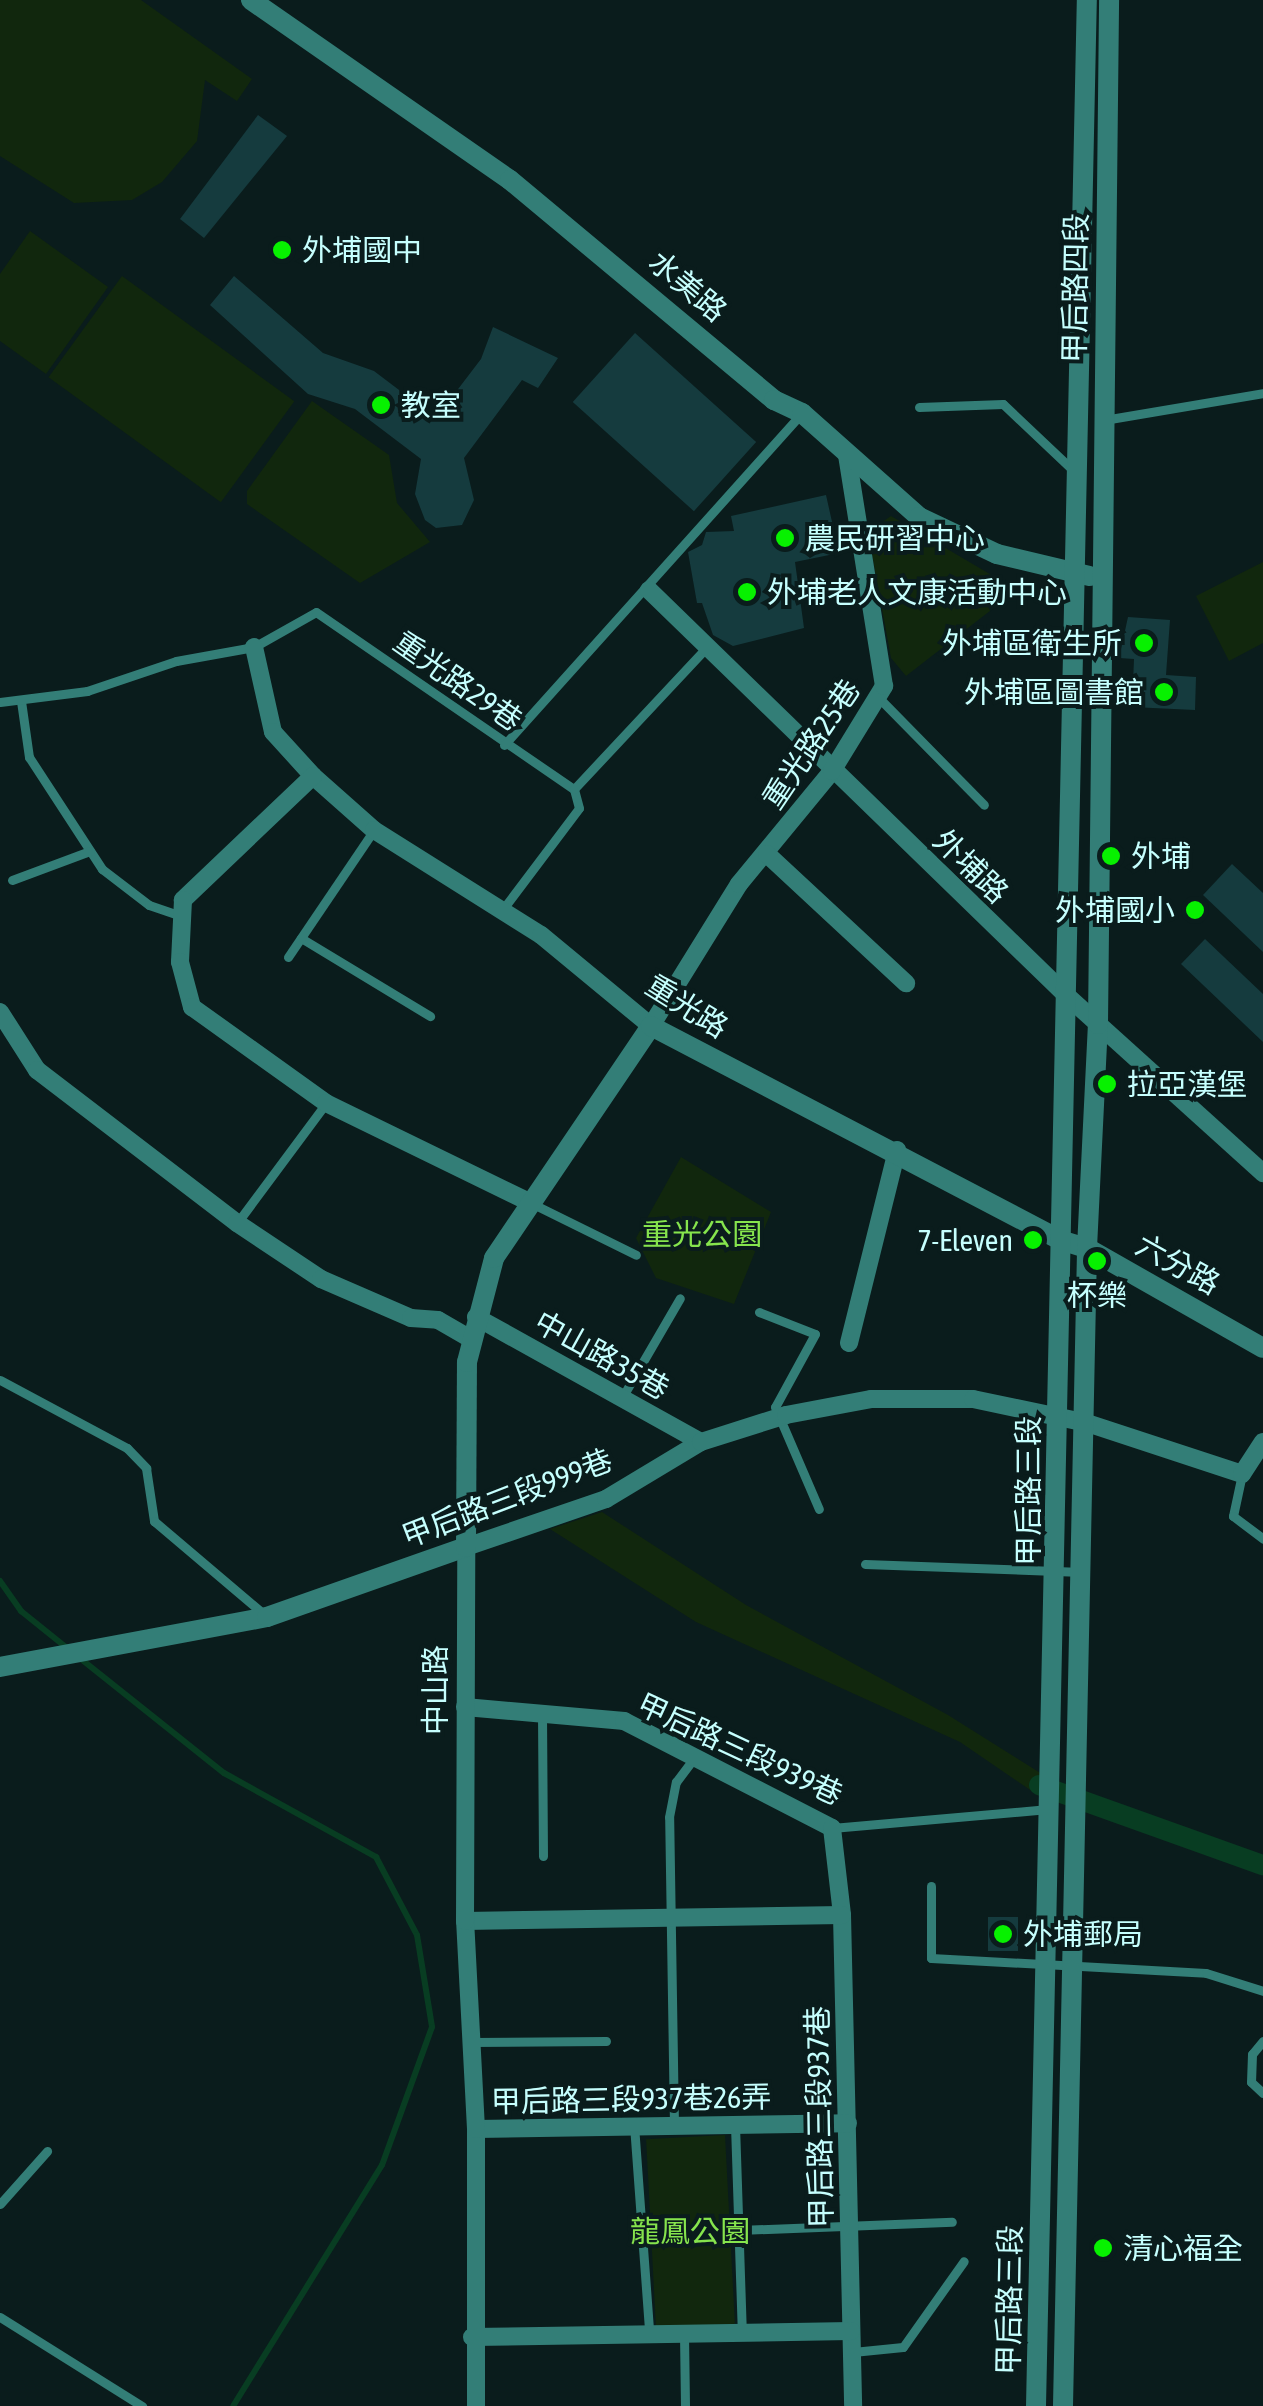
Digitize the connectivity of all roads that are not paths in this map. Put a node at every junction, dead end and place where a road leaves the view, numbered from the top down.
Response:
1 (251, 0) edge
2 (1087, 0) edge
3 (1108, 0) edge
4 (1263, 392) edge
5 (919, 407) dead end
6 (802, 413) junction
7 (1104, 420) junction
8 (846, 454) junction
9 (1078, 475) junction
10 (1076, 576) junction
11 (1102, 577) junction
12 (649, 590) junction
13 (254, 647) junction
14 (706, 648) junction
15 (878, 697) junction
16 (21, 701) junction
17 (0, 702) edge
18 (504, 745) junction
19 (832, 770) junction
20 (313, 776) junction
21 (574, 789) junction
22 (984, 805) dead end
23 (374, 830) junction
24 (90, 851) junction
25 (766, 854) junction
26 (12, 880) dead end
27 (503, 909) junction
28 (178, 915) junction
29 (301, 938) junction
30 (288, 957) dead end
31 (906, 983) dead end
32 (1066, 995) junction
33 (0, 1012) edge
34 (430, 1016) dead end
35 (1098, 1024) junction
36 (651, 1026) junction
37 (326, 1103) junction
38 (896, 1150) junction
39 (1263, 1172) edge
40 (527, 1201) junction
41 (236, 1223) junction
42 (1060, 1240) junction
43 (1086, 1248) junction
44 (636, 1255) dead end
45 (680, 1298) dead end
46 (759, 1312) dead end
47 (476, 1318) junction
48 (471, 1339) junction
49 (849, 1344) dead end
50 (1263, 1348) edge
51 (0, 1380) edge
52 (624, 1396) junction
53 (778, 1418) junction
54 (1058, 1420) junction
55 (1087, 1424) junction
56 (701, 1442) junction
57 (1263, 1442) edge
58 (1242, 1474) junction
59 (819, 1509) dead end
60 (1263, 1539) edge
61 (466, 1547) junction
62 (865, 1564) dead end
63 (1058, 1572) junction
64 (1082, 1572) junction
65 (267, 1617) junction
66 (0, 1667) edge
67 (465, 1708) junction
68 (542, 1714) junction
69 (696, 1756) junction
70 (1050, 1809) junction
71 (832, 1828) junction
72 (544, 1856) dead end
73 (931, 1886) dead end
74 (842, 1915) junction
75 (668, 1919) junction
76 (464, 1920) junction
77 (1047, 1961) junction
78 (1073, 1962) junction
79 (1263, 1991) edge
80 (606, 2041) dead end
81 (1263, 2041) edge
82 (471, 2042) junction
83 (1263, 2093) edge
84 (848, 2123) junction
85 (735, 2124) junction
86 (674, 2125) junction
87 (634, 2126) junction
88 (476, 2130) junction
89 (46, 2151) dead end
90 (0, 2204) edge
91 (952, 2222) dead end
92 (849, 2223) junction
93 (738, 2230) junction
94 (964, 2261) dead end
95 (0, 2317) edge
96 (851, 2330) junction
97 (650, 2332) junction
98 (742, 2332) junction
99 (684, 2333) junction
100 (472, 2337) junction
101 (852, 2352) junction
102 (142, 2406) edge
103 (476, 2406) edge
104 (685, 2406) edge
105 (853, 2406) edge
106 (1036, 2406) edge
107 (1063, 2406) edge

1 - 6 street, 水美路
2 - 9 street, 甲后路四段
3 - 7 street, 甲后路四段
4 - 7 lane
5 - 9 lane
6 - 8 street, 水美路
6 - 12 lane
7 - 11 street, 甲后路四段
8 - 10 street, 水美路
8 - 15 street, 重光路25巷
9 - 10 street, 甲后路四段
10 - 11 street, 水美路
10 - 32 street, 甲后路三段
11 - 35 street, 甲后路三段
12 - 14 street, 外埔路
12 - 18 lane
13 - 16 lane
13 - 18 lane, 重光路29巷
13 - 20 street, 重光路
14 - 19 street, 外埔路
14 - 21 lane
15 - 19 street, 重光路25巷
15 - 22 lane
16 - 17 lane
16 - 24 lane
18 - 21 lane, 重光路29巷
19 - 25 street, 重光路25巷
19 - 32 street, 外埔路
20 - 23 street, 重光路
20 - 28 street
21 - 27 lane
23 - 27 street, 重光路
23 - 29 lane
24 - 26 lane
24 - 28 lane
25 - 31 street
25 - 36 street, 重光路25巷
27 - 36 street, 重光路
28 - 37 street
29 - 30 lane
29 - 34 lane
32 - 35 street, 外埔路
32 - 42 street, 甲后路三段
33 - 41 street
35 - 39 street, 外埔路
35 - 43 street, 甲后路三段
36 - 38 street, 重光路
36 - 40 street, 中山路
37 - 40 street
37 - 41 lane
38 - 42 street, 重光路
38 - 49 street
40 - 44 lane
40 - 47 street, 中山路
41 - 48 street
42 - 43 street, 六分路
42 - 54 street, 甲后路三段
43 - 50 street, 六分路
43 - 55 street, 甲后路三段
45 - 52 lane
46 - 53 lane
47 - 48 street, 中山路
47 - 52 street, 中山路35巷
48 - 61 street, 中山路
51 - 65 lane
52 - 56 street, 中山路35巷
53 - 54 street, 甲后路三段999巷
53 - 56 street, 甲后路三段999巷
53 - 59 lane
54 - 55 street, 甲后路三段999巷
54 - 63 street, 甲后路三段
55 - 58 street, 甲后路三段999巷
55 - 64 street, 甲后路三段
56 - 61 street, 甲后路三段999巷
57 - 58 street
58 - 60 lane
61 - 65 street, 甲后路三段999巷
61 - 67 street, 中山路
62 - 63 lane
63 - 64 lane
63 - 70 street, 甲后路三段
64 - 78 street, 甲后路三段
65 - 66 street, 甲后路三段999巷
67 - 68 street, 甲后路三段939巷
67 - 76 street, 中山路
68 - 69 street, 甲后路三段939巷
68 - 72 lane
69 - 71 street, 甲后路三段939巷
69 - 75 lane
70 - 71 lane, 甲后路三段939巷
70 - 77 street, 甲后路三段
71 - 74 street, 甲后路三段937巷
73 - 77 lane
74 - 75 street
74 - 84 street, 甲后路三段937巷
75 - 76 street
75 - 86 lane
76 - 82 street, 中山路
77 - 78 lane
77 - 106 street, 甲后路三段
78 - 79 lane
78 - 107 street, 甲后路三段
80 - 82 lane
81 - 83 lane
82 - 88 street, 中山路
84 - 85 street, 甲后路三段937巷26弄
84 - 92 street, 甲后路三段937巷
85 - 86 street, 甲后路三段937巷26弄
85 - 93 lane
86 - 87 street, 甲后路三段937巷26弄
87 - 88 street, 甲后路三段937巷26弄
87 - 97 lane
88 - 100 street, 中山路
89 - 90 lane
91 - 92 lane
92 - 93 lane
92 - 96 street, 甲后路三段937巷
93 - 98 lane
94 - 101 lane
95 - 102 lane
96 - 98 street
96 - 101 street, 甲后路三段937巷
97 - 99 street
97 - 100 street
98 - 99 street
99 - 104 lane
100 - 103 street, 中山路
101 - 105 street, 甲后路三段937巷

